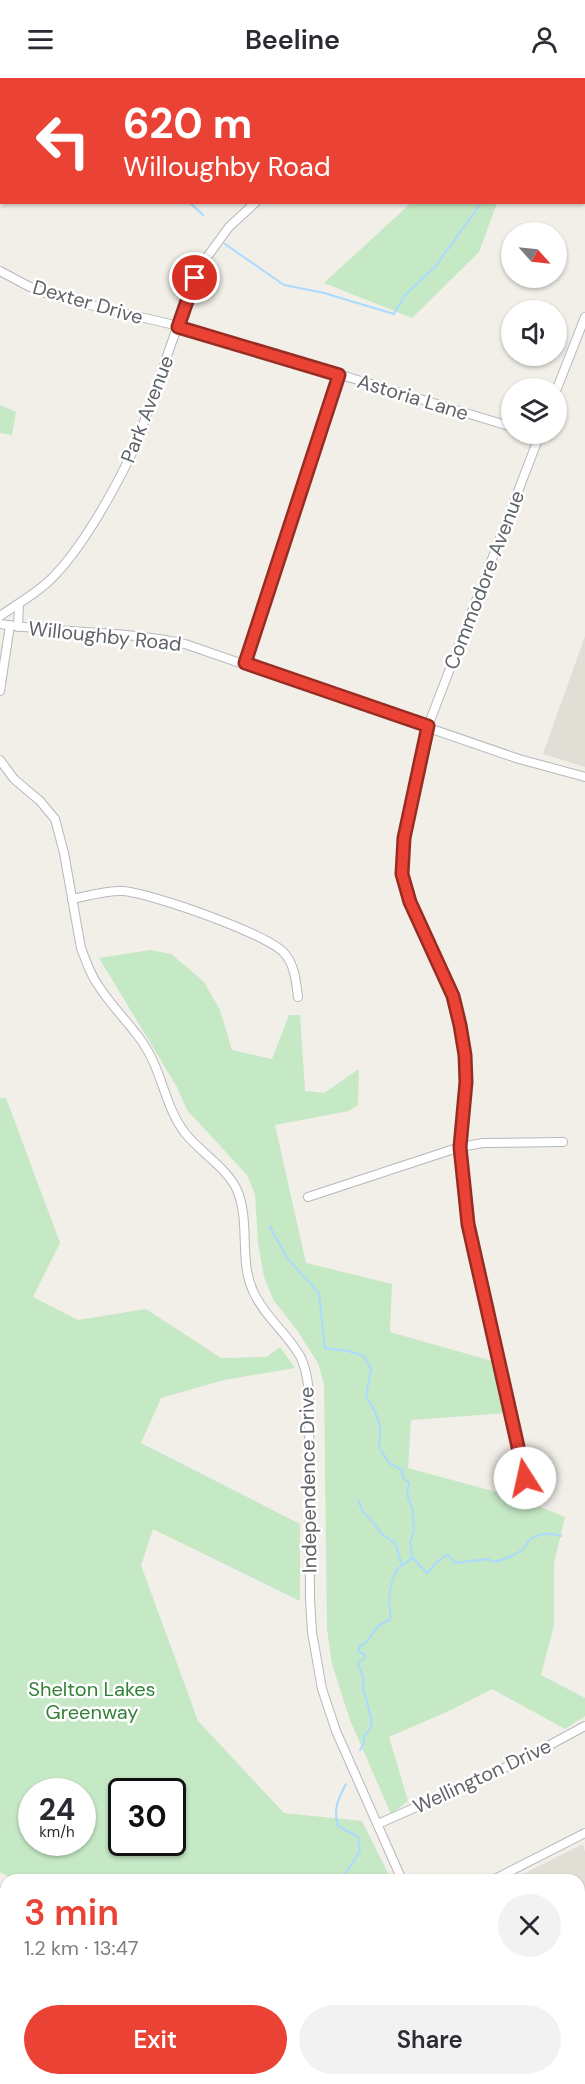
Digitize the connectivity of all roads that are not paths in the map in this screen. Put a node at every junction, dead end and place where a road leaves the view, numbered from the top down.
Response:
1 (254, 204) edge
2 (0, 271) edge
3 (585, 317) edge
4 (178, 327) junction
5 (339, 375) junction
6 (561, 378) edge
7 (501, 424) edge
8 (534, 444) edge
9 (19, 604) junction
10 (0, 616) edge
11 (0, 624) edge
12 (14, 626) junction
13 (245, 663) junction
14 (0, 691) edge
15 (428, 726) junction
16 (0, 760) edge
17 (585, 777) edge
18 (72, 899) junction
19 (298, 997) dead end
20 (563, 1142) dead end
21 (460, 1147) junction
22 (308, 1197) dead end
23 (525, 1478) dead end
24 (585, 1726) edge
25 (378, 1824) junction
26 (585, 1833) edge
27 (399, 1874) edge
28 (505, 1874) edge

1 - 4 street, Park Avenue
2 - 4 street, Dexter Drive
3 - 6 street
4 - 5 street, Astoria Lane
4 - 9 street, Park Avenue
5 - 7 street, Astoria Lane
5 - 13 street
8 - 15 street, Commodore Avenue
9 - 10 street, Park Avenue
9 - 12 street
11 - 12 street, Willoughby Road
12 - 13 street, Willoughby Road
12 - 14 street
13 - 15 street, Willoughby Road
15 - 17 street, Willoughby Road
15 - 21 street, Commodore Avenue
16 - 18 street, Independence Drive
18 - 19 street
18 - 25 street, Independence Drive
20 - 21 street
21 - 22 street
21 - 23 street, Commodore Avenue
24 - 25 street, Wellington Drive
25 - 27 street, Independence Drive
26 - 28 street

